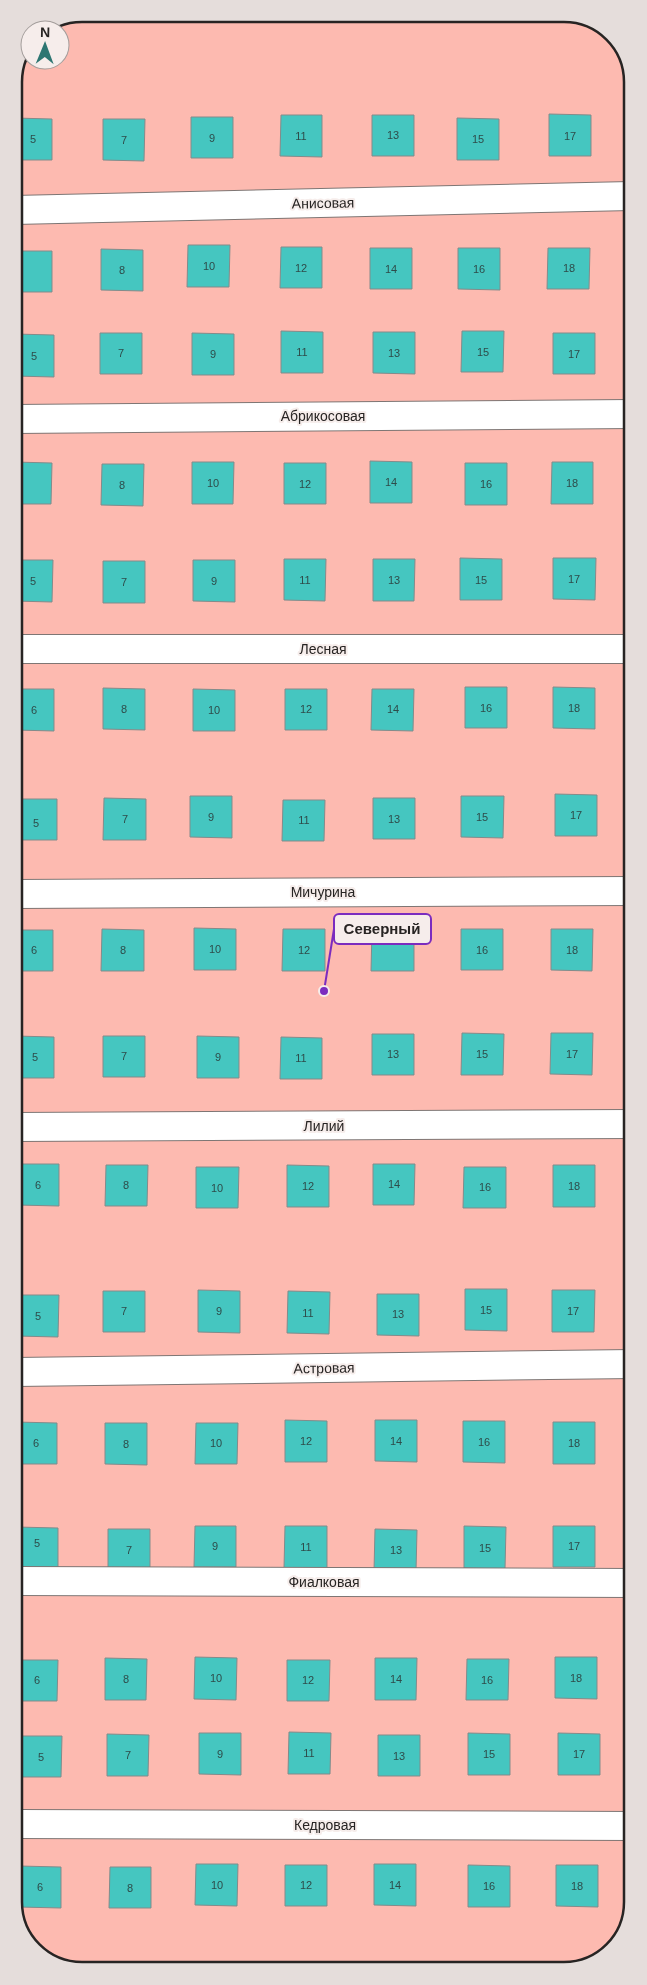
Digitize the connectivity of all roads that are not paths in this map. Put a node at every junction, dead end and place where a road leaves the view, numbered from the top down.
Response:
1 (624, 196) edge
2 (22, 210) edge
3 (624, 414) edge
4 (22, 419) edge
5 (22, 649) edge
6 (624, 650) edge
7 (624, 891) edge
8 (22, 894) edge
9 (624, 1124) edge
10 (22, 1127) edge
11 (624, 1364) edge
12 (22, 1372) edge
13 (22, 1581) edge
14 (624, 1583) edge
15 (22, 1824) edge
16 (624, 1826) edge

1 - 2 street, Анисовая
3 - 4 street, Абрикосовая
5 - 6 street, Лесная
7 - 8 street, Мичурина
9 - 10 street, Лилий
11 - 12 street, Астровая
13 - 14 street, Фиалковая
15 - 16 street, Кедровая

